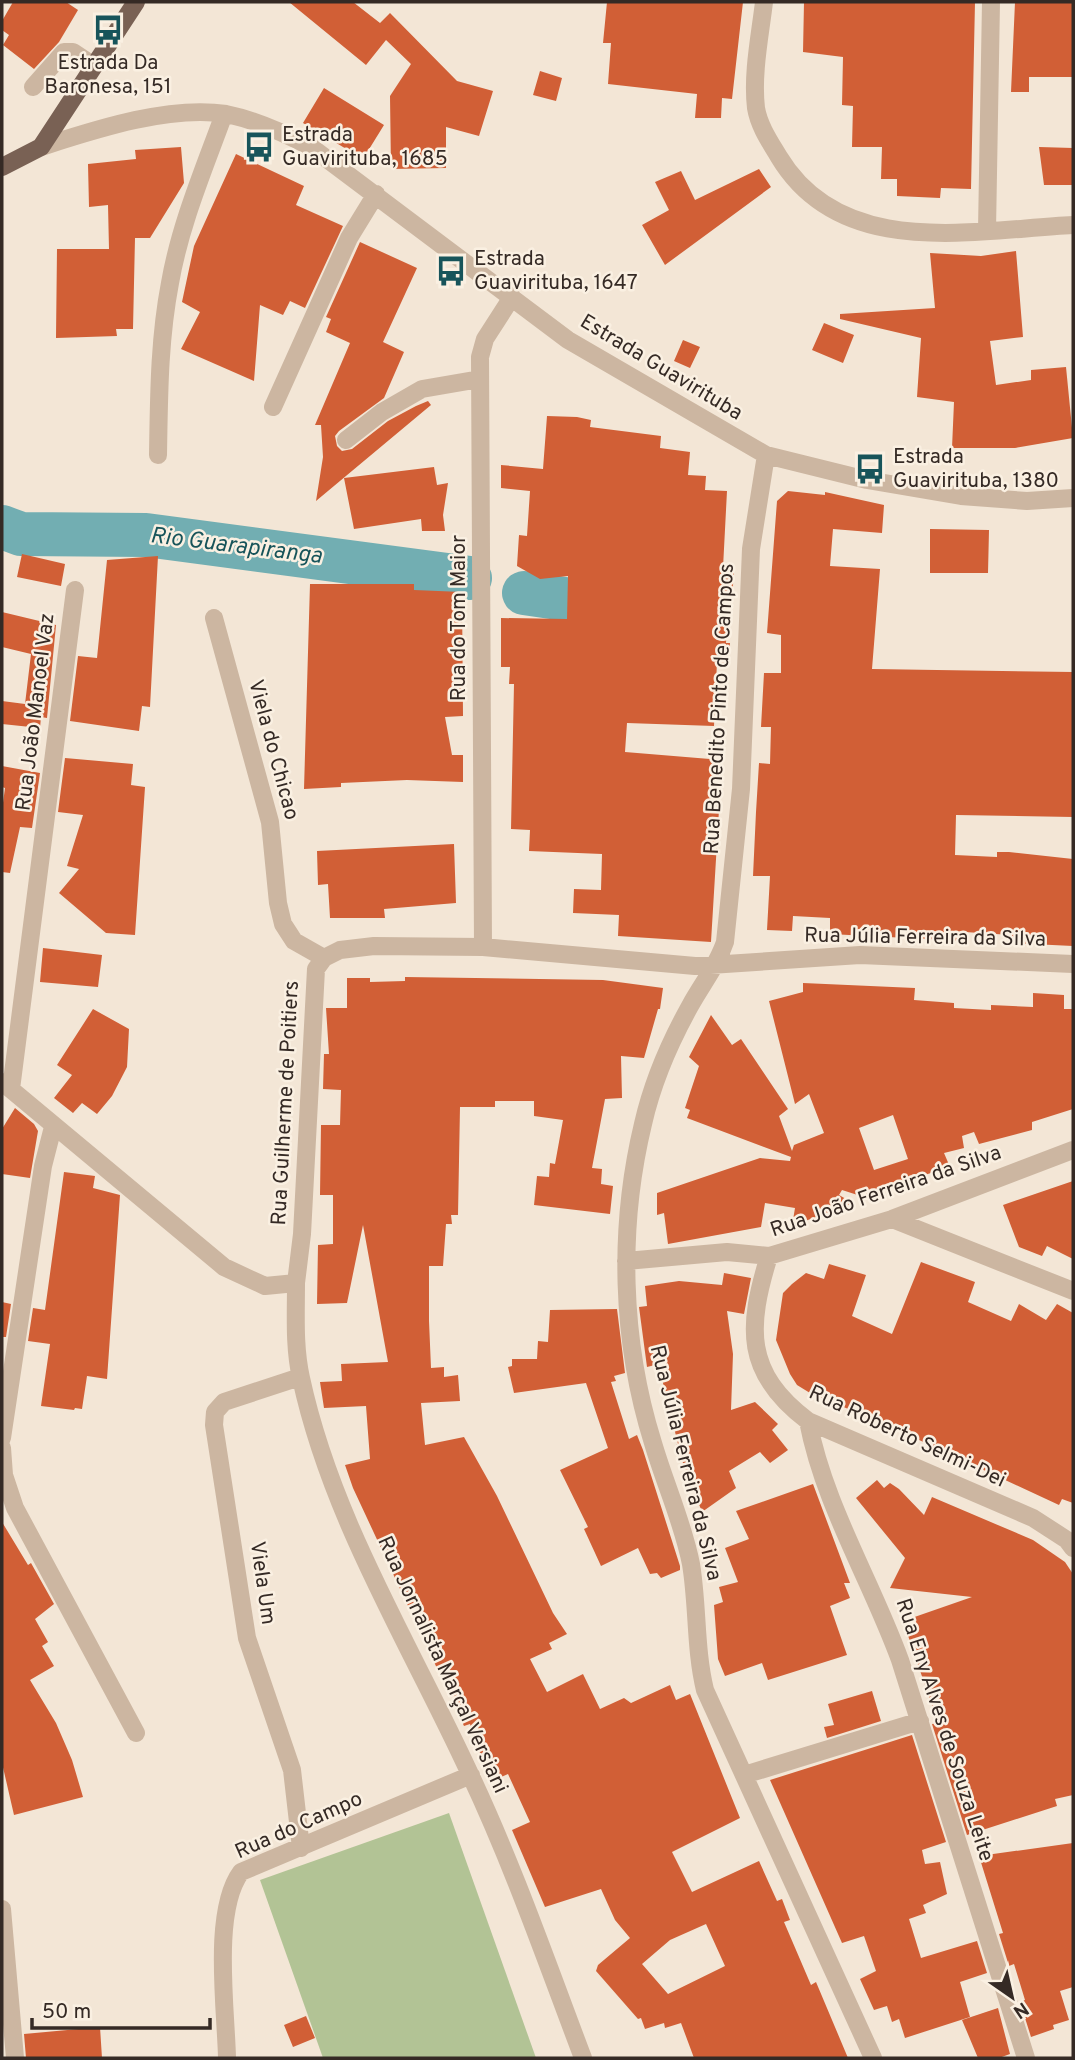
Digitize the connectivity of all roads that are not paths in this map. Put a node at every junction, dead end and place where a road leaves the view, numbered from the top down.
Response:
1 (136, 2) edge
2 (764, 2) edge
3 (991, 2) edge
4 (94, 66) junction
5 (33, 87) dead end
6 (224, 114) junction
7 (41, 147) junction
8 (2, 167) edge
9 (376, 194) junction
10 (1073, 225) edge
11 (987, 230) junction
12 (512, 297) junction
13 (480, 379) junction
14 (273, 407) dead end
15 (346, 440) dead end
16 (158, 455) dead end
17 (766, 455) junction
18 (1073, 498) edge
19 (75, 590) dead end
20 (214, 618) dead end
21 (483, 947) junction
22 (324, 958) junction
23 (718, 964) junction
24 (1073, 964) edge
25 (6, 1086) edge
26 (53, 1127) junction
27 (1073, 1150) edge
28 (892, 1219) junction
29 (769, 1256) junction
30 (626, 1261) junction
31 (296, 1283) junction
32 (1073, 1291) edge
33 (300, 1377) junction
34 (808, 1421) junction
35 (2, 1438) edge
36 (2, 1448) edge
37 (1073, 1548) edge
38 (920, 1721) junction
39 (136, 1733) dead end
40 (471, 1775) junction
41 (744, 1775) junction
42 (301, 1848) junction
43 (2, 1909) edge
44 (15, 2058) edge
45 (227, 2058) edge
46 (583, 2058) edge
47 (873, 2058) edge
48 (1026, 2058) edge

1 - 4 main road
2 - 11 street
3 - 11 street
4 - 5 street
4 - 7 main road
6 - 7 street, Estrada Guavirituba
6 - 9 street, Estrada Guavirituba
6 - 16 street
7 - 8 main road, Estrada Guavirituba
9 - 12 street, Estrada Guavirituba
9 - 14 street
10 - 11 street
12 - 13 street, Rua do Tom Maior
12 - 17 street, Estrada Guavirituba
13 - 15 street
13 - 21 street, Rua do Tom Maior
17 - 18 street, Estrada Guavirituba
17 - 23 street, Rua Benedito Pinto de Campos
19 - 25 street, Rua João Manoel Vaz
20 - 22 street, Viela do Chicao
21 - 22 street, Rua Guilherme de Poitiers
21 - 23 street, Rua Guilherme de Poitiers
22 - 31 street, Rua Guilherme de Poitiers
23 - 24 street, Rua Júlia Ferreira da Silva
23 - 30 street, Rua Júlia Ferreira da Silva
25 - 26 street
26 - 31 street
26 - 35 street
27 - 28 street, Rua João Ferreira da Silva
28 - 29 street, Rua João Ferreira da Silva
28 - 32 street
29 - 30 street, Rua João Ferreira da Silva
29 - 34 street, Rua Roberto Selmi-Dei
30 - 41 street, Rua Júlia Ferreira da Silva
31 - 33 street, Rua Jornalista Marçal Versiani
33 - 40 street, Rua Jornalista Marçal Versiani
33 - 42 street, Viela Um
34 - 37 street, Rua Roberto Selmi-Dei
34 - 38 street, Rua Eny Alves de Souza Leite
36 - 39 street
38 - 41 street
38 - 48 street, Rua Eny Alves de Souza Leite
40 - 42 street, Rua do Campo
40 - 46 street, Rua Jornalista Marçal Versiani
41 - 47 street, Rua Júlia Ferreira da Silva
42 - 45 street, Rua do Campo
43 - 44 street

